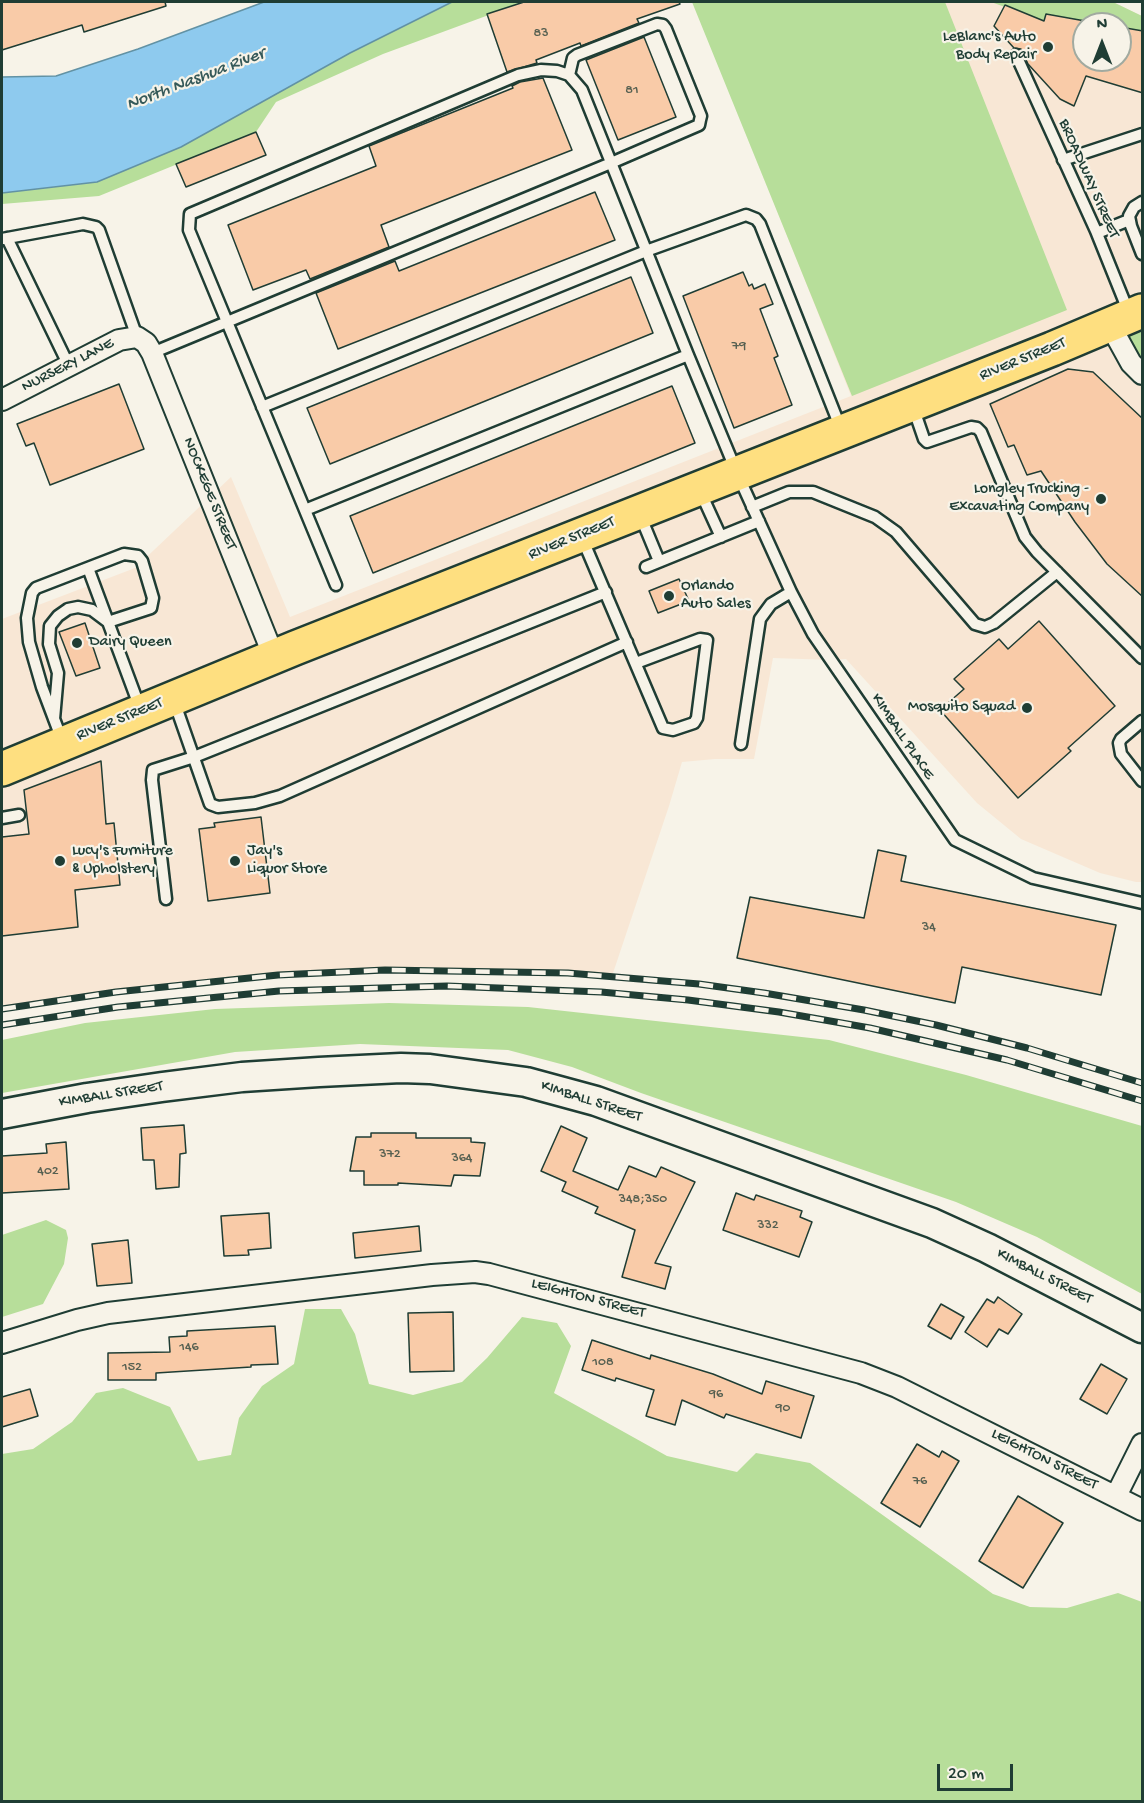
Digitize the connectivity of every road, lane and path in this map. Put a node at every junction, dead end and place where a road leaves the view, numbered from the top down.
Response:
1 (1016, 55) dead end
2 (569, 75) junction
3 (1143, 134) edge
4 (1063, 160) junction
5 (611, 163) junction
6 (1143, 202) edge
7 (1129, 220) junction
8 (1097, 233) junction
9 (4, 238) edge
10 (646, 252) junction
11 (1143, 254) edge
12 (1128, 317) edge
13 (227, 321) junction
14 (137, 337) junction
15 (152, 353) junction
16 (688, 355) junction
17 (69, 366) junction
18 (1143, 374) edge
19 (2, 400) edge
20 (912, 404) junction
21 (262, 407) junction
22 (842, 430) junction
23 (737, 473) junction
24 (698, 488) junction
25 (752, 507) junction
26 (305, 510) junction
27 (638, 512) junction
28 (759, 522) junction
29 (581, 535) junction
30 (721, 537) junction
31 (659, 561) junction
32 (646, 567) dead end
33 (88, 568) junction
34 (1057, 572) junction
35 (336, 585) dead end
36 (606, 592) junction
37 (791, 592) junction
38 (108, 622) junction
39 (627, 642) junction
40 (274, 657) junction
41 (1143, 658) edge
42 (636, 663) junction
43 (173, 698) junction
44 (141, 711) junction
45 (1143, 722) edge
46 (58, 731) junction
47 (741, 744) dead end
48 (194, 757) junction
49 (2, 769) edge
50 (1143, 781) edge
51 (19, 815) dead end
52 (2, 818) edge
53 (166, 899) dead end
54 (1143, 903) edge
55 (2, 1114) edge
56 (1143, 1328) edge
57 (2, 1342) edge
58 (1143, 1444) edge
59 (1116, 1496) junction
60 (1143, 1510) edge

1 - 4 lane, BROADWAY STREET
2 - 5 lane, KIMBALL PLACE
2 - 5 lane
2 - 13 lane
3 - 4 lane
4 - 8 lane, BROADWAY STREET
5 - 10 lane, KIMBALL PLACE
5 - 13 lane
6 - 7 lane
7 - 8 lane
7 - 11 lane
8 - 12 lane, BROADWAY STREET
9 - 14 lane
9 - 17 lane
10 - 16 lane, KIMBALL PLACE
10 - 21 lane
10 - 22 lane
12 - 18 street
12 - 20 highway, RIVER STREET
13 - 15 lane
13 - 21 lane
14 - 15 street, NOCKEGE STREET
14 - 17 street, NURSERY LANE
15 - 40 street, NOCKEGE STREET
16 - 23 lane, KIMBALL PLACE
16 - 26 lane
17 - 19 street, NURSERY LANE
20 - 22 highway, RIVER STREET
20 - 34 lane
21 - 26 lane
22 - 23 highway, RIVER STREET
23 - 24 highway, RIVER STREET
23 - 25 lane, KIMBALL PLACE
24 - 27 highway, RIVER STREET
24 - 30 lane
25 - 28 lane, KIMBALL PLACE
25 - 34 lane
26 - 35 lane
27 - 29 highway, RIVER STREET
27 - 31 lane
28 - 30 lane
28 - 37 lane, KIMBALL PLACE
29 - 36 lane
29 - 40 highway, RIVER STREET
30 - 31 lane
31 - 32 lane
33 - 38 lane
33 - 38 lane
33 - 46 lane
34 - 41 lane
36 - 39 lane
36 - 48 lane
37 - 47 lane
37 - 54 lane, KIMBALL PLACE
38 - 44 lane
38 - 46 lane
39 - 42 lane
39 - 48 lane
40 - 43 highway, RIVER STREET
42 - 42 lane
43 - 44 highway, RIVER STREET
43 - 48 lane
44 - 46 highway, RIVER STREET
45 - 50 lane
46 - 49 highway, RIVER STREET
48 - 53 lane
51 - 52 lane
55 - 56 main road, KIMBALL STREET
57 - 59 street, LEIGHTON STREET
58 - 59 street
59 - 60 street, LEIGHTON STREET

